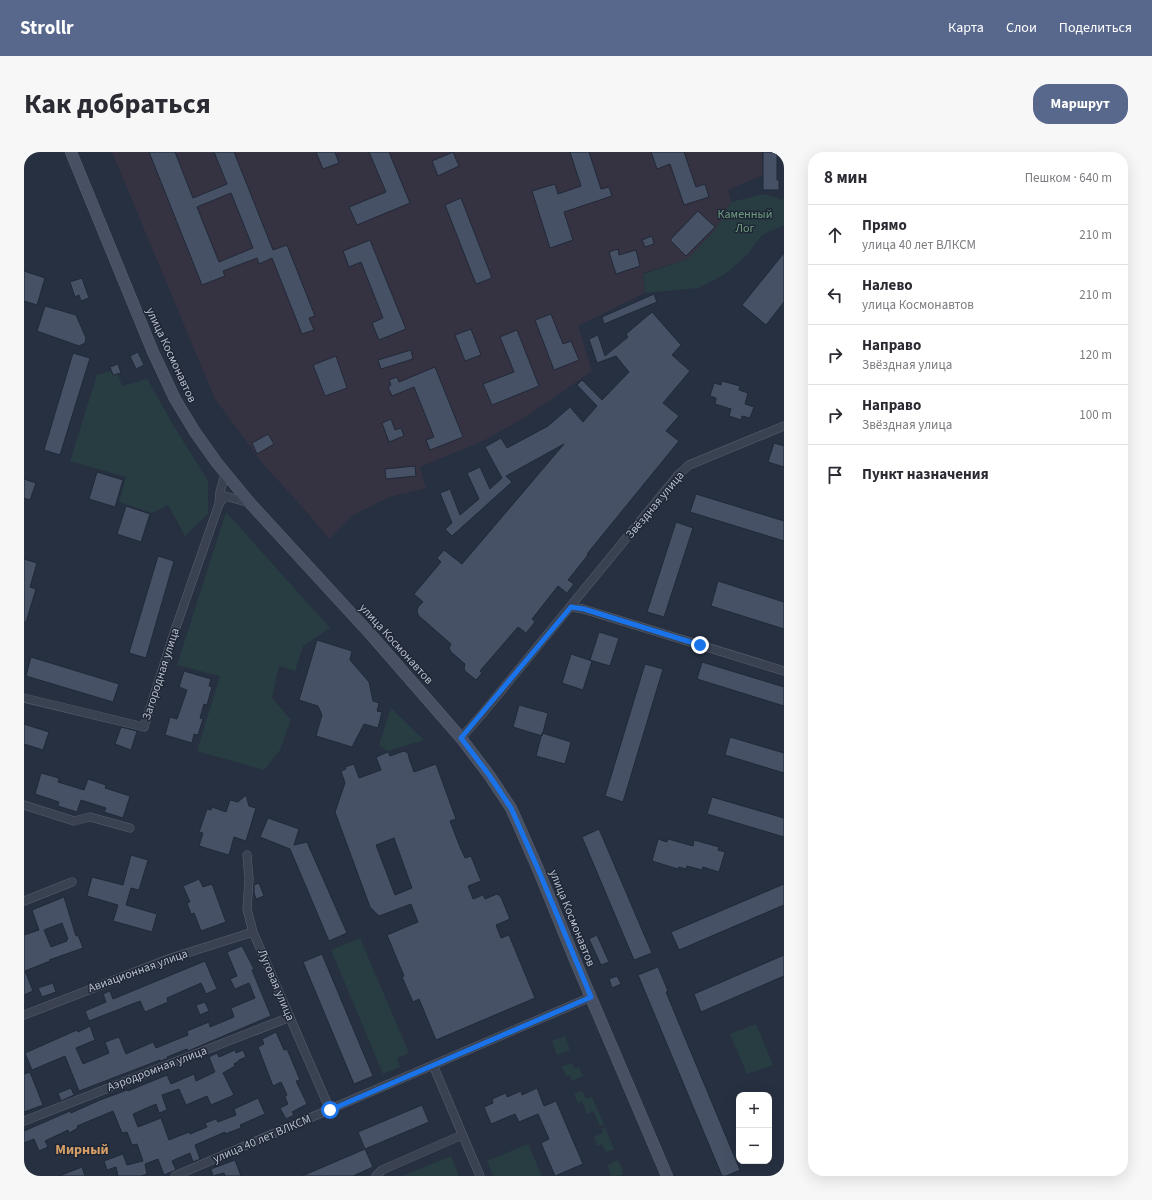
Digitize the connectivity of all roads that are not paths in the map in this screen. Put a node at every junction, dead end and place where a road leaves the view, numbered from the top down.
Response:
1 (71, 152) edge
2 (784, 426) edge
3 (224, 474) junction
4 (250, 503) junction
5 (219, 504) junction
6 (571, 607) junction
7 (784, 672) edge
8 (24, 698) edge
9 (461, 738) junction
10 (24, 805) edge
11 (130, 828) dead end
12 (247, 855) dead end
13 (72, 882) dead end
14 (24, 902) edge
15 (253, 932) junction
16 (591, 997) junction
17 (24, 1015) edge
18 (290, 1018) junction
19 (432, 1065) junction
20 (330, 1110) junction
21 (24, 1121) edge
22 (462, 1135) junction
23 (175, 1176) edge
24 (376, 1176) edge
25 (480, 1176) edge
26 (666, 1176) edge

1 - 3 main road, улица Космонавтов
2 - 6 street, Звёздная улица
3 - 4 main road, улица Космонавтов
3 - 5 street, Загородная улица
4 - 5 street
4 - 9 main road, улица Космонавтов
5 - 8 street, Загородная улица
6 - 7 street
6 - 9 street, Звёздная улица
9 - 16 main road, улица Космонавтов
10 - 11 street
12 - 15 street, Луговая улица
13 - 14 street
15 - 17 street, Авиационная улица
15 - 18 street, Луговая улица
16 - 19 street, улица 40 лет ВЛКСМ
16 - 26 main road, улица Космонавтов
18 - 20 street, Луговая улица
18 - 21 street, Аэродромная улица
19 - 20 street, улица 40 лет ВЛКСМ
19 - 22 street
20 - 23 street, улица 40 лет ВЛКСМ
22 - 24 street
22 - 25 street

